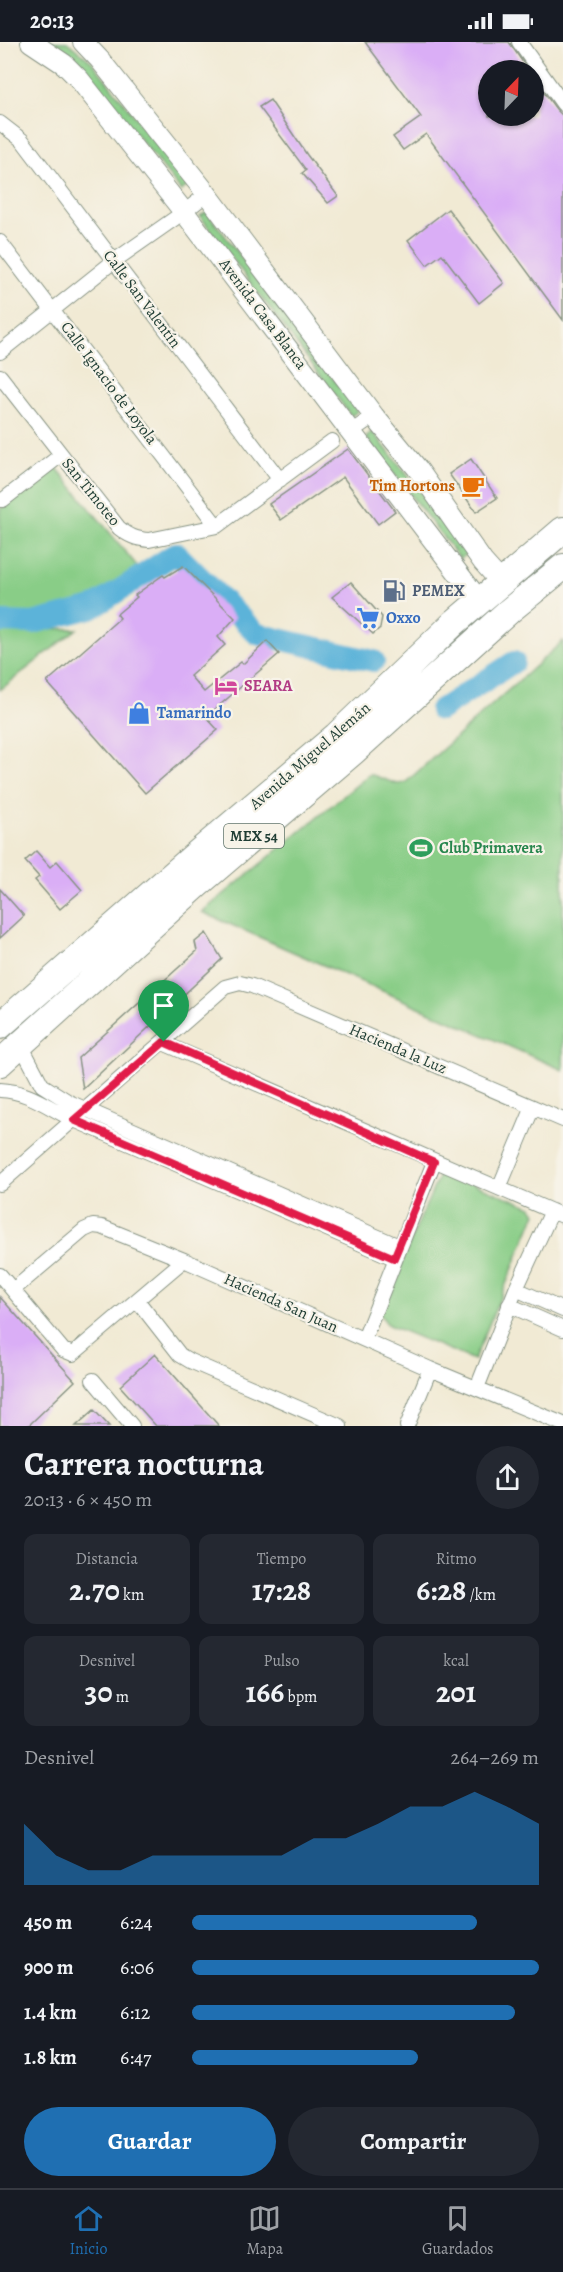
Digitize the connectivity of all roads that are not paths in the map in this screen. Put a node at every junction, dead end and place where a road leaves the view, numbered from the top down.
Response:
1 (31, 42) edge
2 (82, 42) edge
3 (519, 42) edge
4 (563, 104) edge
5 (0, 123) edge
6 (207, 194) junction
7 (184, 212) junction
8 (0, 242) edge
9 (114, 261) junction
10 (53, 310) junction
11 (0, 352) edge
12 (0, 376) edge
13 (375, 416) junction
14 (352, 431) junction
15 (332, 441) dead end
16 (61, 454) junction
17 (280, 480) junction
18 (0, 500) edge
19 (217, 526) junction
20 (563, 530) edge
21 (563, 567) edge
22 (501, 582) junction
23 (480, 602) junction
24 (0, 1026) edge
25 (164, 1042) junction
26 (21, 1045) junction
27 (0, 1062) edge
28 (0, 1089) edge
29 (533, 1107) junction
30 (86, 1110) junction
31 (74, 1120) junction
32 (563, 1120) edge
33 (434, 1162) junction
34 (0, 1184) edge
35 (499, 1188) junction
36 (557, 1214) edge
37 (397, 1252) junction
38 (184, 1260) junction
39 (0, 1275) edge
40 (516, 1289) junction
41 (13, 1290) junction
42 (136, 1300) junction
43 (509, 1305) junction
44 (563, 1310) edge
45 (563, 1329) edge
46 (364, 1339) junction
47 (430, 1369) junction
48 (93, 1380) dead end
49 (477, 1388) junction
50 (331, 1424) edge
51 (563, 1424) edge
52 (132, 1426) edge
53 (407, 1426) edge

1 - 7 street, Avenida Casa Blanca
2 - 6 street, Avenida Casa Blanca
3 - 4 street
5 - 9 street, Calle San Valentín
6 - 7 street
6 - 13 street, Avenida Casa Blanca
7 - 9 street
7 - 14 street, Avenida Casa Blanca
8 - 10 street, Calle Ignacio de Loyola
9 - 10 street
9 - 17 street, Calle San Valentín
10 - 11 street
10 - 19 street, Calle Ignacio de Loyola
12 - 16 street, San Timoteo
13 - 14 street
13 - 22 street, Avenida Casa Blanca
14 - 23 street, Avenida Casa Blanca
15 - 17 street, San Timoteo
16 - 18 street
16 - 19 street, San Timoteo
17 - 19 street, San Timoteo
20 - 22 highway, Avenida Miguel Alemán / MEX 54
21 - 26 highway, Avenida Miguel Alemán / MEX 54
22 - 23 highway, Avenida Miguel Alemán / MEX 54
23 - 24 highway, Avenida Miguel Alemán / MEX 54
25 - 29 street, Hacienda la Luz
25 - 30 street
25 - 33 street
26 - 27 highway, Avenida Miguel Alemán / MEX 54
26 - 30 street
28 - 31 street
29 - 32 street, Hacienda la Luz
29 - 35 street
30 - 31 street
30 - 37 street
31 - 34 street
31 - 37 street
33 - 35 street
33 - 37 street
35 - 36 street
36 - 40 street
37 - 46 street
38 - 41 street, Hacienda San Juan
38 - 42 street
38 - 46 street, Hacienda San Juan
39 - 41 street
40 - 43 street
40 - 44 street
41 - 42 street
42 - 50 street
43 - 45 street
43 - 49 street
46 - 47 street, Hacienda San Juan
47 - 49 street, Hacienda San Juan
47 - 53 street
48 - 52 street
49 - 51 street, Hacienda San Juan

